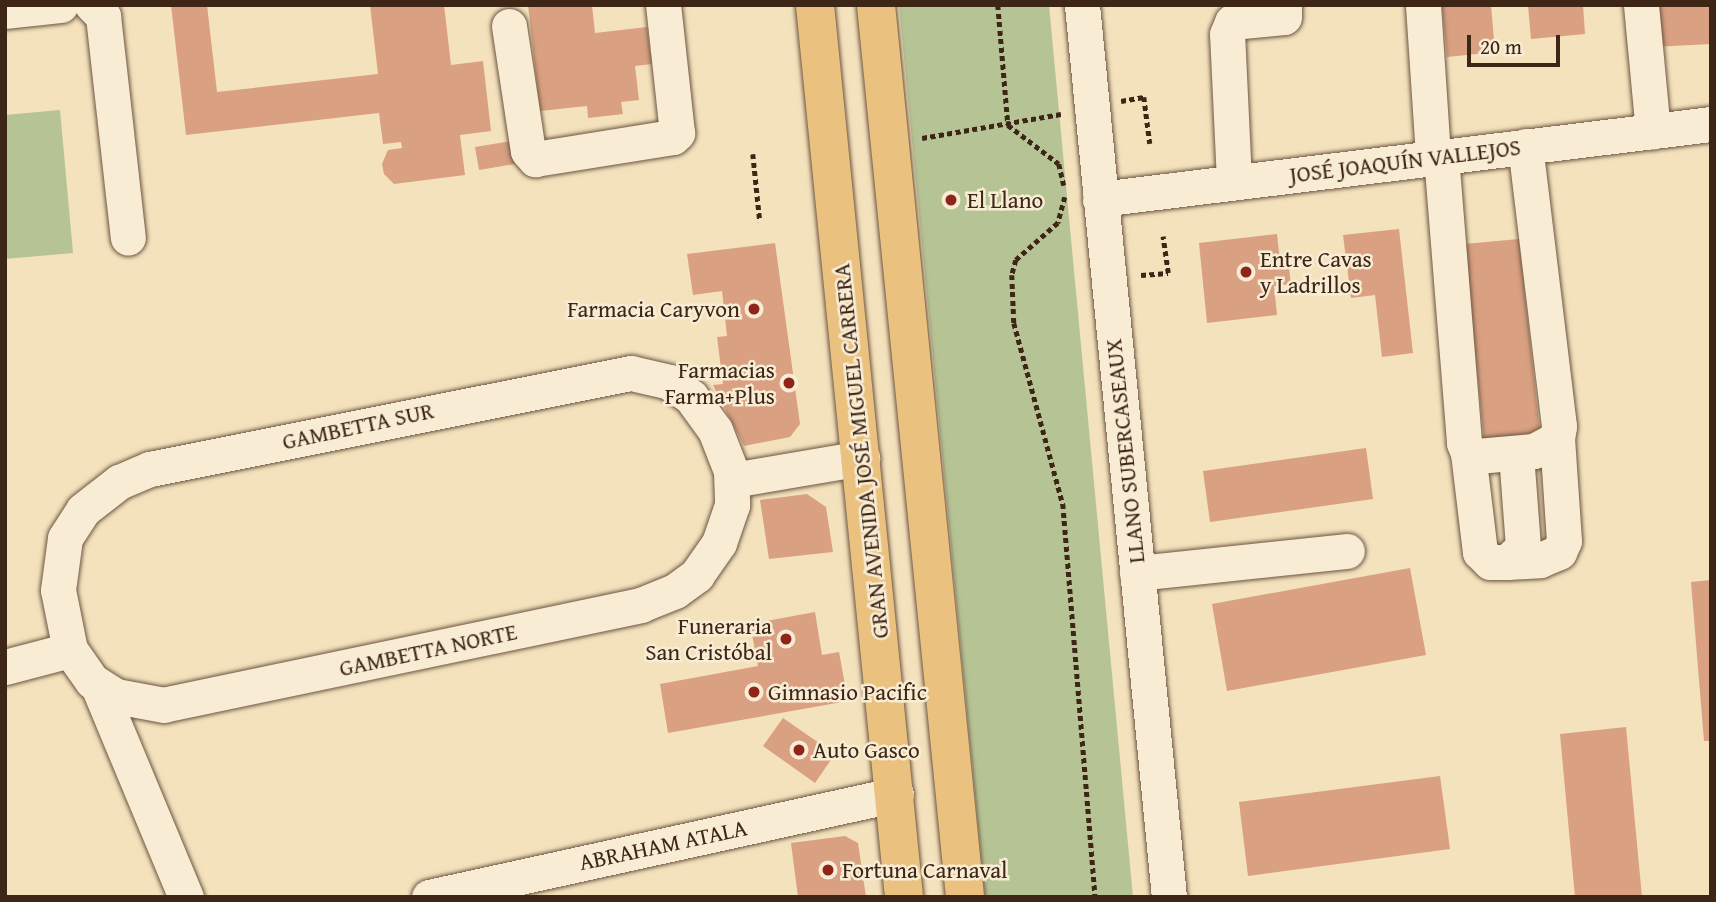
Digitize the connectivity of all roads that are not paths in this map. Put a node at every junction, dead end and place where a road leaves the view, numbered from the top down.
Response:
1 (61, 5) edge
2 (92, 5) edge
3 (663, 5) edge
4 (815, 5) edge
5 (876, 5) edge
6 (1082, 5) edge
7 (1284, 5) edge
8 (1423, 5) edge
9 (1641, 5) edge
10 (5, 11) edge
11 (509, 26) dead end
12 (1711, 124) edge
13 (1653, 131) junction
14 (1525, 146) junction
15 (1437, 157) junction
16 (1234, 181) junction
17 (1100, 199) junction
18 (128, 238) dead end
19 (1556, 439) junction
20 (1468, 453) junction
21 (1516, 453) junction
22 (862, 458) junction
23 (732, 480) junction
24 (1347, 551) dead end
25 (1507, 562) junction
26 (1137, 573) junction
27 (71, 650) junction
28 (5, 667) edge
29 (98, 686) junction
30 (896, 794) junction
31 (186, 897) edge
32 (429, 897) edge
33 (904, 897) edge
34 (965, 897) edge
35 (1169, 897) edge

1 - 10 street
2 - 18 street
3 - 11 street
4 - 22 main road, GRAN AVENIDA JOSÉ MIGUEL CARRERA
5 - 34 main road
6 - 17 street, LLANO SUBERCASEAUX
7 - 16 street
8 - 15 street
9 - 13 street
12 - 13 street, JOSÉ JOAQUÍN VALLEJOS
13 - 14 street, JOSÉ JOAQUÍN VALLEJOS
14 - 15 street, JOSÉ JOAQUÍN VALLEJOS
14 - 19 street
15 - 16 street, JOSÉ JOAQUÍN VALLEJOS
15 - 20 street
16 - 17 street, JOSÉ JOAQUÍN VALLEJOS
17 - 26 street, LLANO SUBERCASEAUX
19 - 21 street
19 - 25 street
20 - 21 street
20 - 25 street
21 - 25 street
22 - 23 street
22 - 30 main road, GRAN AVENIDA JOSÉ MIGUEL CARRERA
23 - 27 street, GAMBETTA SUR
23 - 29 street, GAMBETTA NORTE
24 - 26 street
26 - 35 street, LLANO SUBERCASEAUX
27 - 28 street
27 - 29 street, GAMBETTA NORTE
29 - 31 street
30 - 32 street, ABRAHAM ATALA
30 - 33 main road, GRAN AVENIDA JOSÉ MIGUEL CARRERA

